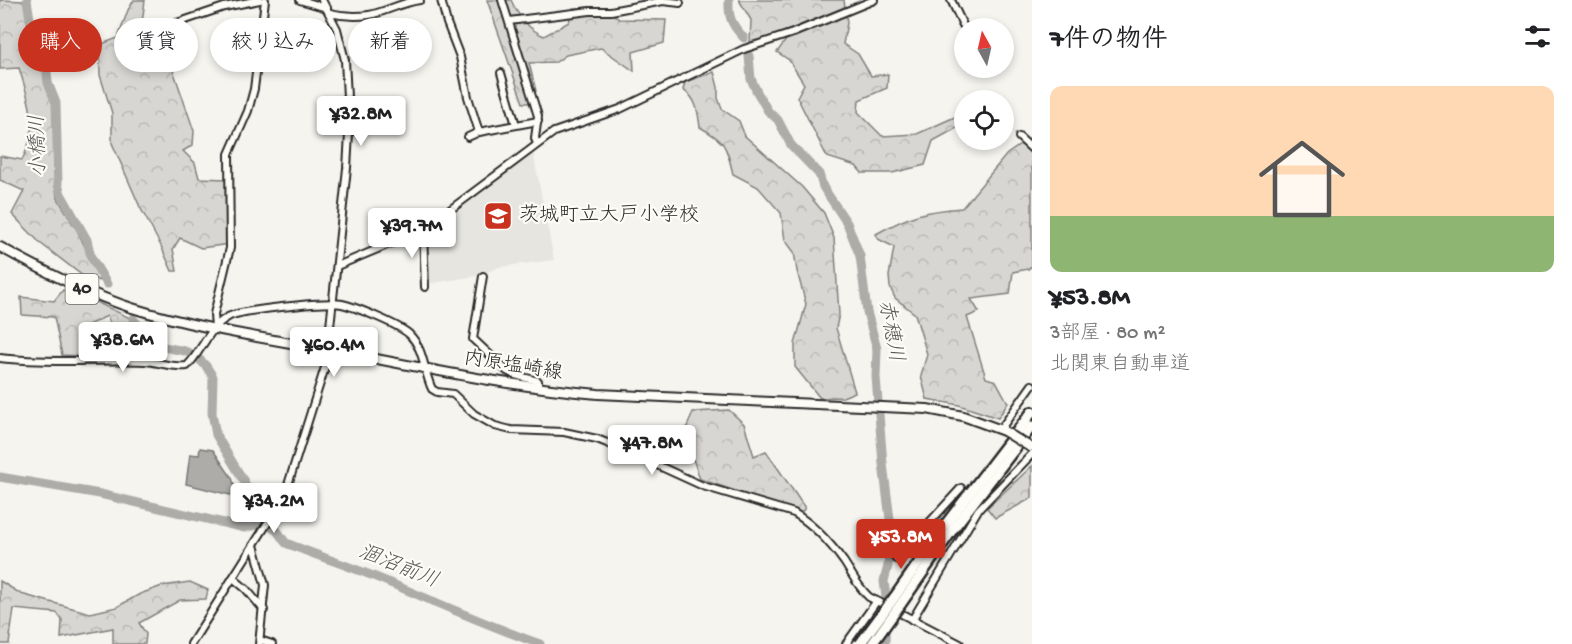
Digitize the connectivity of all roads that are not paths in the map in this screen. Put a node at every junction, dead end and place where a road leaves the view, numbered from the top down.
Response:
1 (262, 0) edge
2 (300, 0) edge
3 (322, 0) edge
4 (420, 0) edge
5 (441, 0) edge
6 (502, 0) edge
7 (874, 0) edge
8 (951, 0) edge
9 (680, 3) dead end
10 (328, 10) junction
11 (192, 18) edge
12 (960, 18) edge
13 (509, 21) junction
14 (501, 73) dead end
15 (538, 121) junction
16 (516, 125) junction
17 (478, 132) junction
18 (468, 137) dead end
19 (1019, 137) dead end
20 (537, 144) junction
21 (1032, 149) edge
22 (423, 230) junction
23 (0, 247) edge
24 (337, 266) junction
25 (483, 276) dead end
26 (425, 287) dead end
27 (332, 303) junction
28 (215, 328) junction
29 (328, 350) junction
30 (2, 356) edge
31 (426, 369) junction
32 (1032, 385) edge
33 (538, 388) junction
34 (1032, 412) edge
35 (1032, 426) edge
36 (1002, 431) junction
37 (1032, 450) edge
38 (961, 488) dead end
39 (916, 536) junction
40 (923, 542) dead end
41 (255, 543) junction
42 (894, 548) dead end
43 (941, 556) dead end
44 (948, 561) junction
45 (233, 578) junction
46 (897, 601) junction
47 (883, 605) junction
48 (264, 610) junction
49 (912, 620) junction
50 (260, 642) edge
51 (850, 642) edge
52 (876, 643) edge
53 (191, 644) edge
54 (272, 644) edge
55 (861, 644) edge
56 (960, 644) edge

1 - 11 street
1 - 28 street
2 - 10 street
3 - 10 street
4 - 10 street
5 - 17 street
6 - 13 street
7 - 20 street
8 - 12 street
9 - 13 street
10 - 24 street
13 - 15 street
14 - 16 street
15 - 16 street
15 - 20 street
16 - 17 street
17 - 18 street
19 - 21 street
20 - 22 street
22 - 24 street
22 - 26 street
23 - 28 main road, 内原塩崎線 / 40
24 - 27 street
25 - 33 street
27 - 28 street
27 - 29 street
27 - 31 street
28 - 29 main road, 内原塩崎線 / 40
28 - 30 street
29 - 31 main road, 内原塩崎線 / 40
29 - 41 street
31 - 33 main road, 内原塩崎線 / 40
31 - 47 street
32 - 36 street
33 - 36 main road, 内原塩崎線 / 40
34 - 46 highway
35 - 46 highway
36 - 37 main road, 内原塩崎線 / 40, bridge
37 - 44 street
38 - 39 street
39 - 40 street
39 - 42 street
41 - 45 street
41 - 48 street
43 - 44 street
44 - 49 street
45 - 48 street
45 - 53 street
46 - 52 highway, bridge
46 - 55 highway, bridge
47 - 49 street
47 - 51 street
48 - 50 street
49 - 56 street
50 - 54 street

